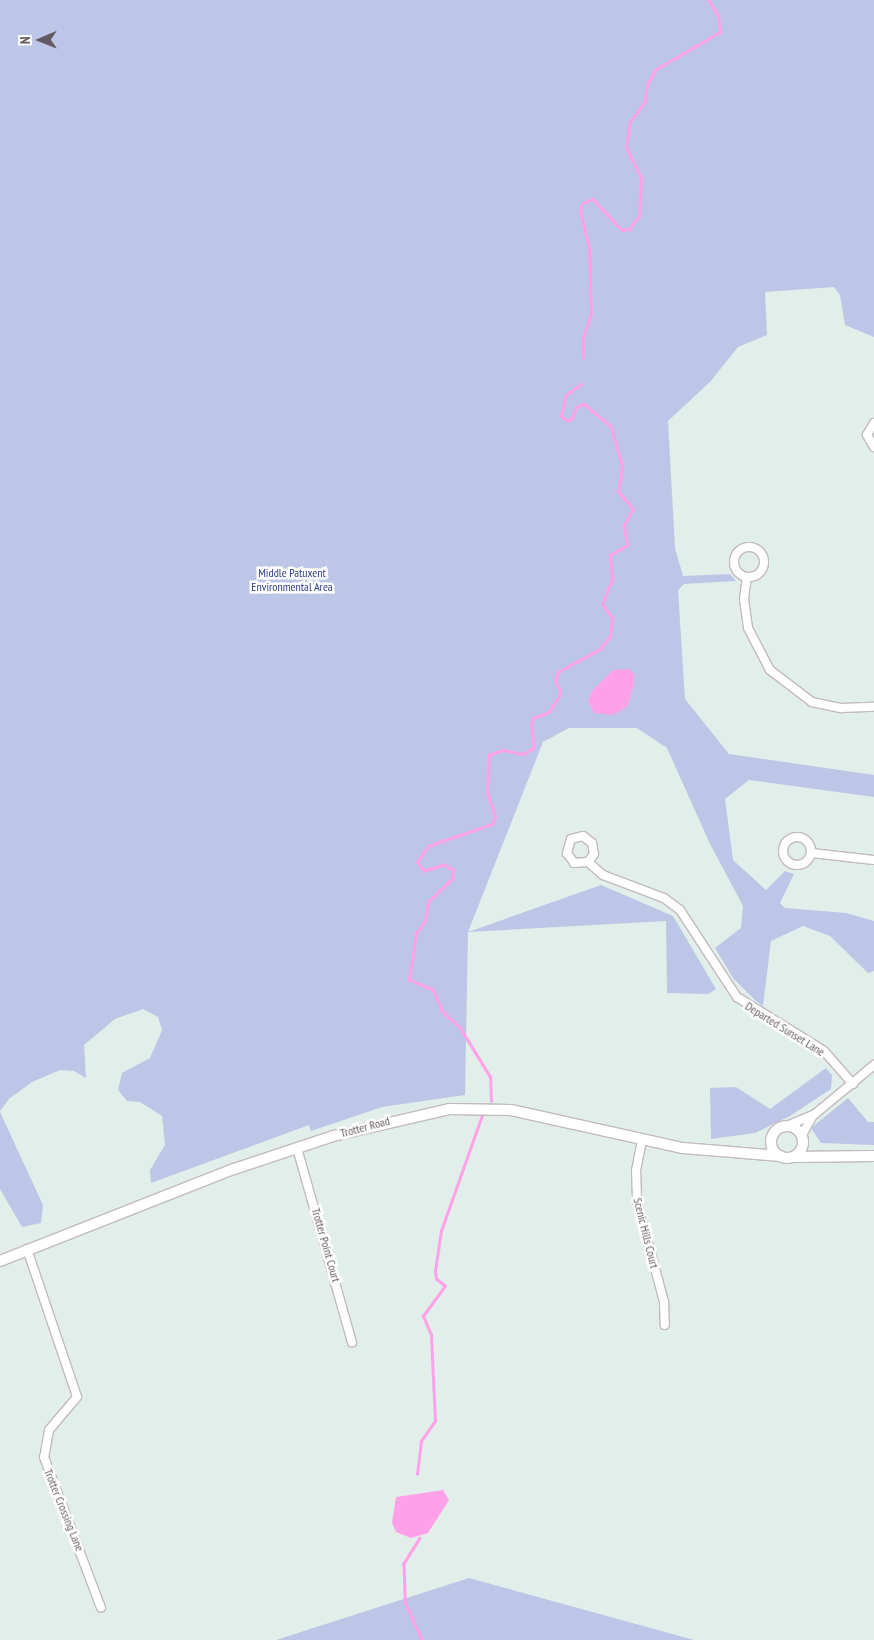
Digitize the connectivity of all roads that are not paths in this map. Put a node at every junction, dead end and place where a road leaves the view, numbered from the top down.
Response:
1 (874, 422) edge
2 (874, 447) edge
3 (748, 577) dead end
4 (874, 707) edge
5 (812, 853) dead end
6 (874, 860) edge
7 (588, 862) dead end
8 (874, 1065) edge
9 (853, 1084) junction
10 (815, 1114) junction
11 (789, 1126) junction
12 (773, 1135) junction
13 (803, 1137) junction
14 (642, 1140) junction
15 (297, 1148) junction
16 (748, 1152) junction
17 (824, 1155) junction
18 (874, 1156) edge
19 (786, 1157) junction
20 (27, 1249) junction
21 (0, 1260) edge
22 (665, 1325) dead end
23 (352, 1342) dead end
24 (101, 1608) dead end

1 - 2 street
3 - 4 street
5 - 6 street
7 - 9 street, Departed Sunset Lane
8 - 9 street
9 - 10 street
10 - 11 street
10 - 13 street
11 - 12 street
11 - 13 street
12 - 16 street
12 - 19 street
13 - 17 street
13 - 19 street
14 - 15 street, Trotter Road
14 - 16 street, Trotter Road
14 - 22 street, Scenic Hills Court
15 - 20 street, Trotter Road
15 - 23 street, Trotter Point Court
16 - 19 street, Trotter Road
17 - 18 street, Trotter Road
17 - 19 street, Trotter Road
20 - 21 street, Trotter Road
20 - 24 street, Trotter Crossing Lane

